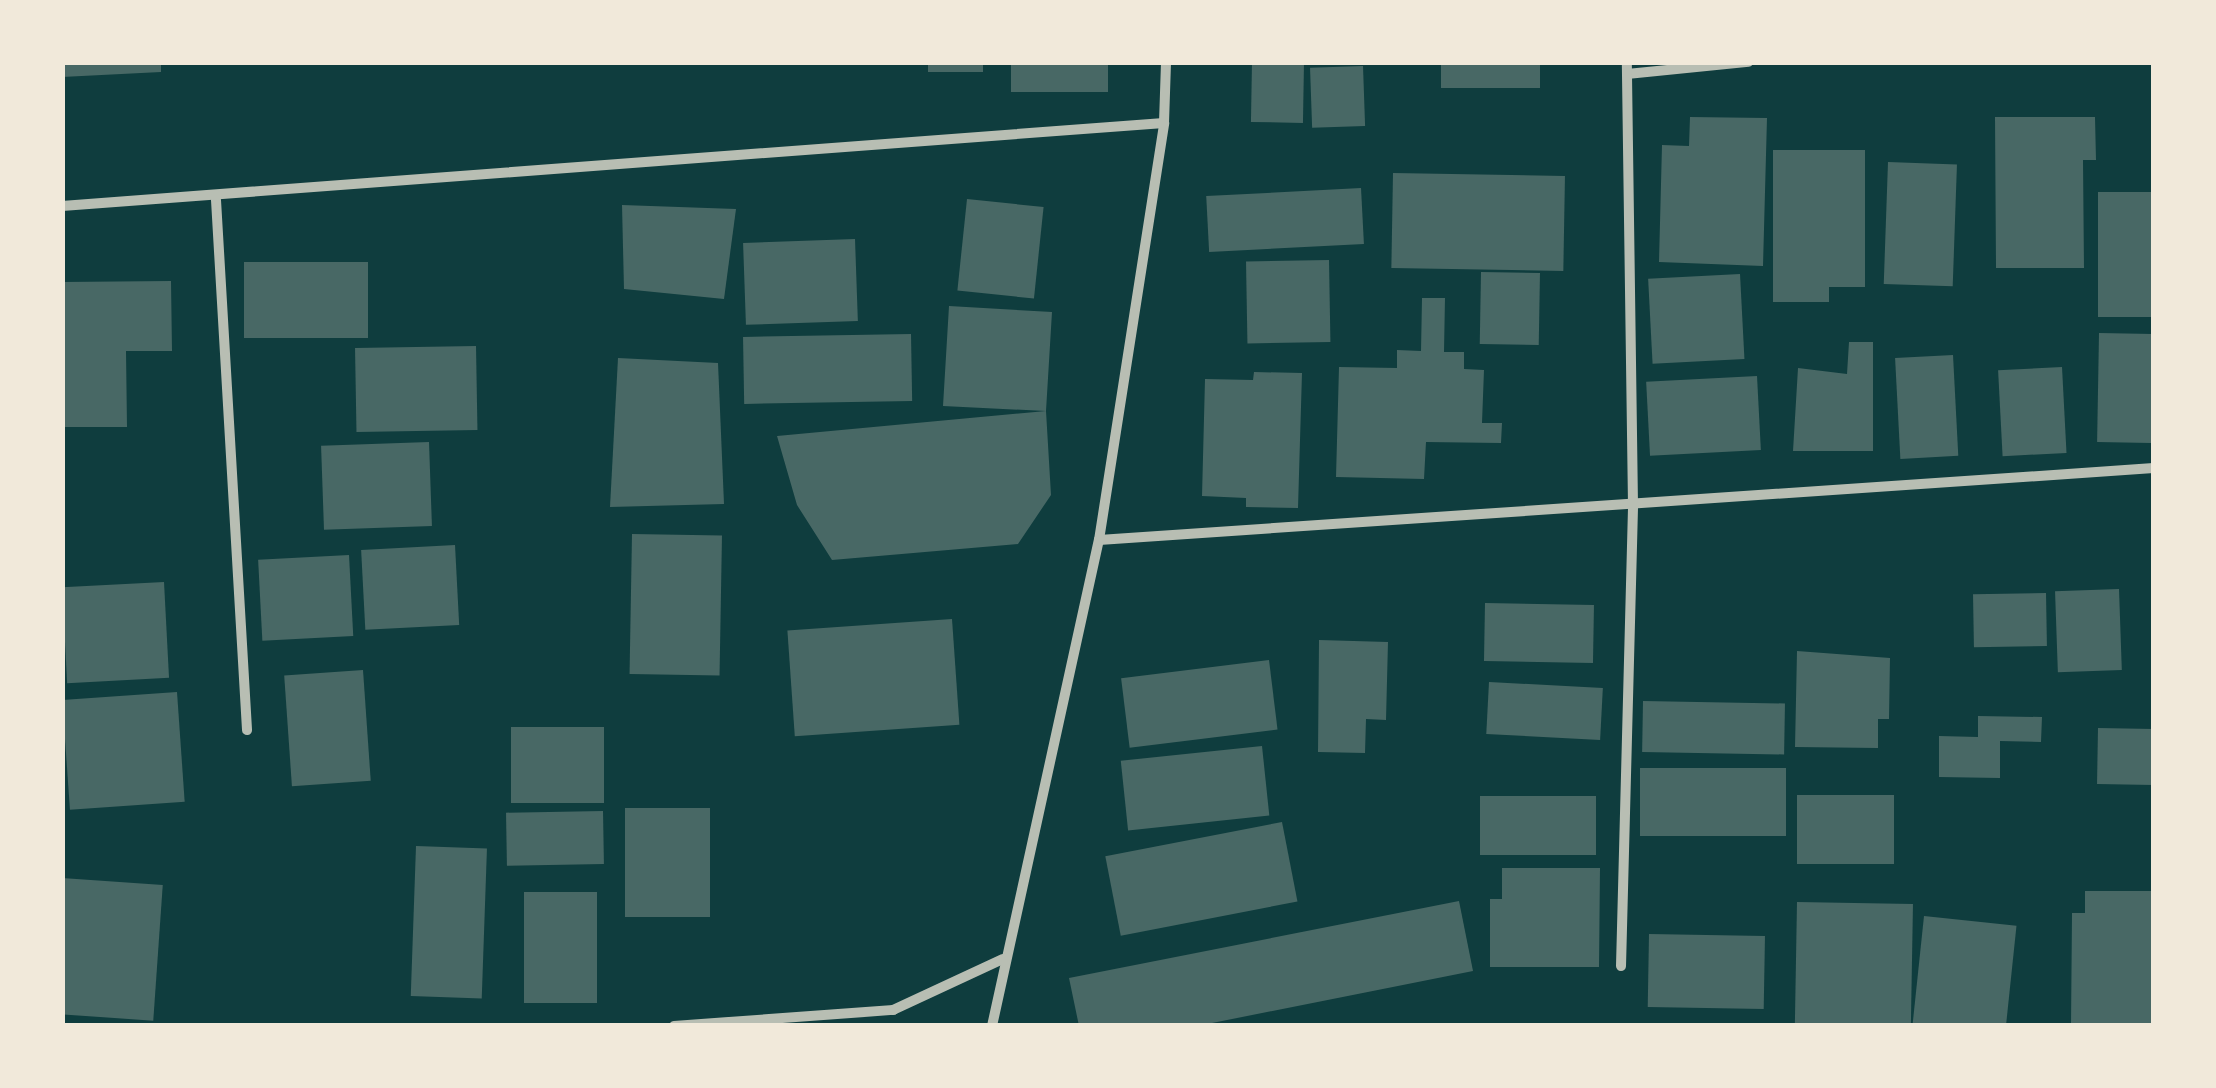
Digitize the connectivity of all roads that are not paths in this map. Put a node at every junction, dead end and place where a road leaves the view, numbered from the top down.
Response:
1 (1166, 62) edge
2 (1748, 62) edge
3 (1627, 68) edge
4 (1164, 123) junction
5 (216, 200) junction
6 (62, 206) edge
7 (2154, 468) edge
8 (1633, 505) junction
9 (1099, 540) junction
10 (246, 730) dead end
11 (1003, 959) junction
12 (1621, 966) dead end
13 (674, 1026) edge
14 (992, 1026) edge

1 - 4 street
2 - 3 street
3 - 8 street
4 - 5 street
4 - 9 street
5 - 6 street
5 - 10 street
7 - 8 street
8 - 9 street
8 - 12 street
9 - 11 street
11 - 13 street
11 - 14 street

